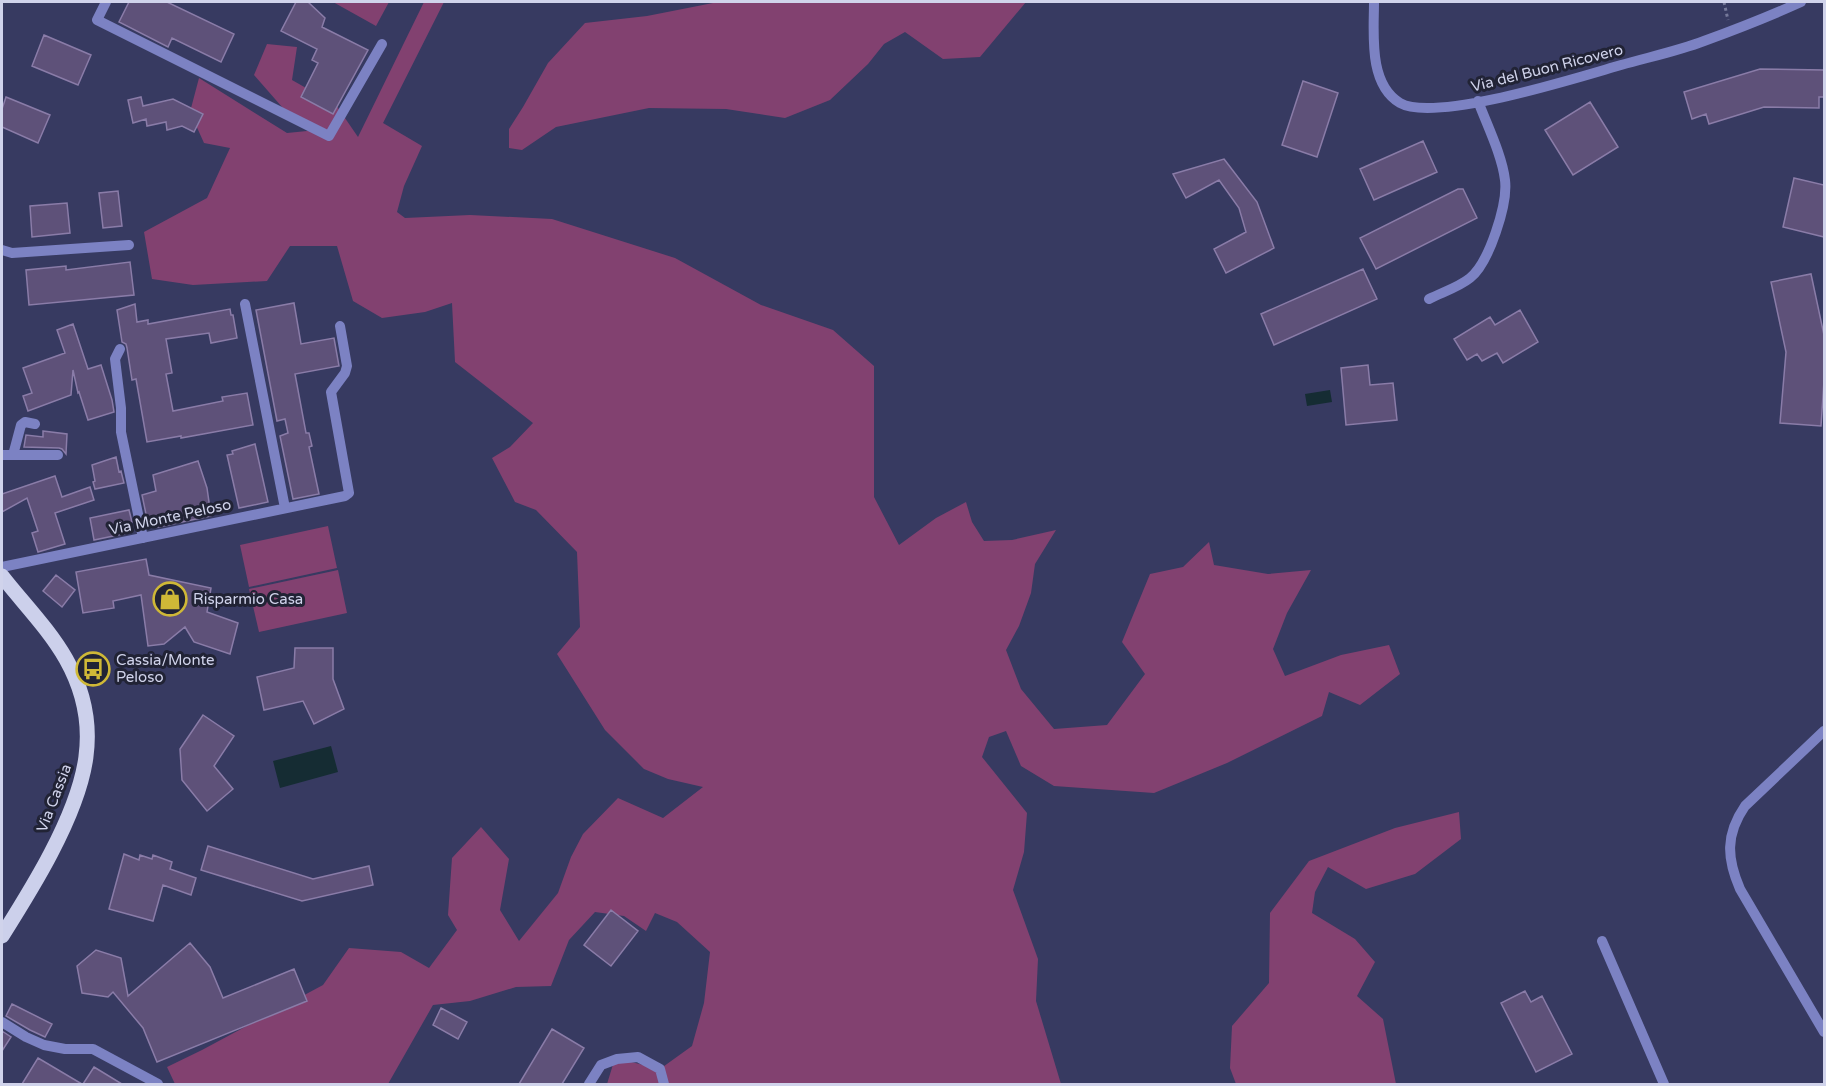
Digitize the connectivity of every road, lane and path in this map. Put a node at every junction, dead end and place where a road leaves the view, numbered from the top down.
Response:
1 (106, 2) edge
2 (1374, 2) edge
3 (1724, 2) edge
4 (1801, 2) edge
5 (1731, 30) junction
6 (382, 44) dead end
7 (1478, 101) junction
8 (129, 245) dead end
9 (2, 250) edge
10 (1429, 299) dead end
11 (245, 304) dead end
12 (340, 326) dead end
13 (120, 349) dead end
14 (35, 423) dead end
15 (2, 455) edge
16 (13, 455) junction
17 (58, 455) dead end
18 (285, 508) junction
19 (143, 538) junction
20 (2, 567) edge
21 (2, 576) edge
22 (1824, 731) edge
23 (2, 936) edge
24 (1602, 941) dead end
25 (2, 1022) edge
26 (1824, 1032) edge
27 (158, 1084) edge
28 (589, 1084) edge
29 (664, 1084) edge
30 (1664, 1084) edge

1 - 6 street
2 - 7 street, Via del Buon Ricovero
3 - 5 path
4 - 5 street, Via del Buon Ricovero
5 - 7 street, Via del Buon Ricovero
7 - 10 street
8 - 9 street
11 - 18 street
12 - 18 street, Via Monte Peloso
13 - 19 street
14 - 16 street
15 - 16 street
16 - 17 street
18 - 19 street, Via Monte Peloso
19 - 20 street, Via Monte Peloso
21 - 23 main road, Via Cassia
22 - 26 street
24 - 30 street
25 - 27 street
28 - 29 street

